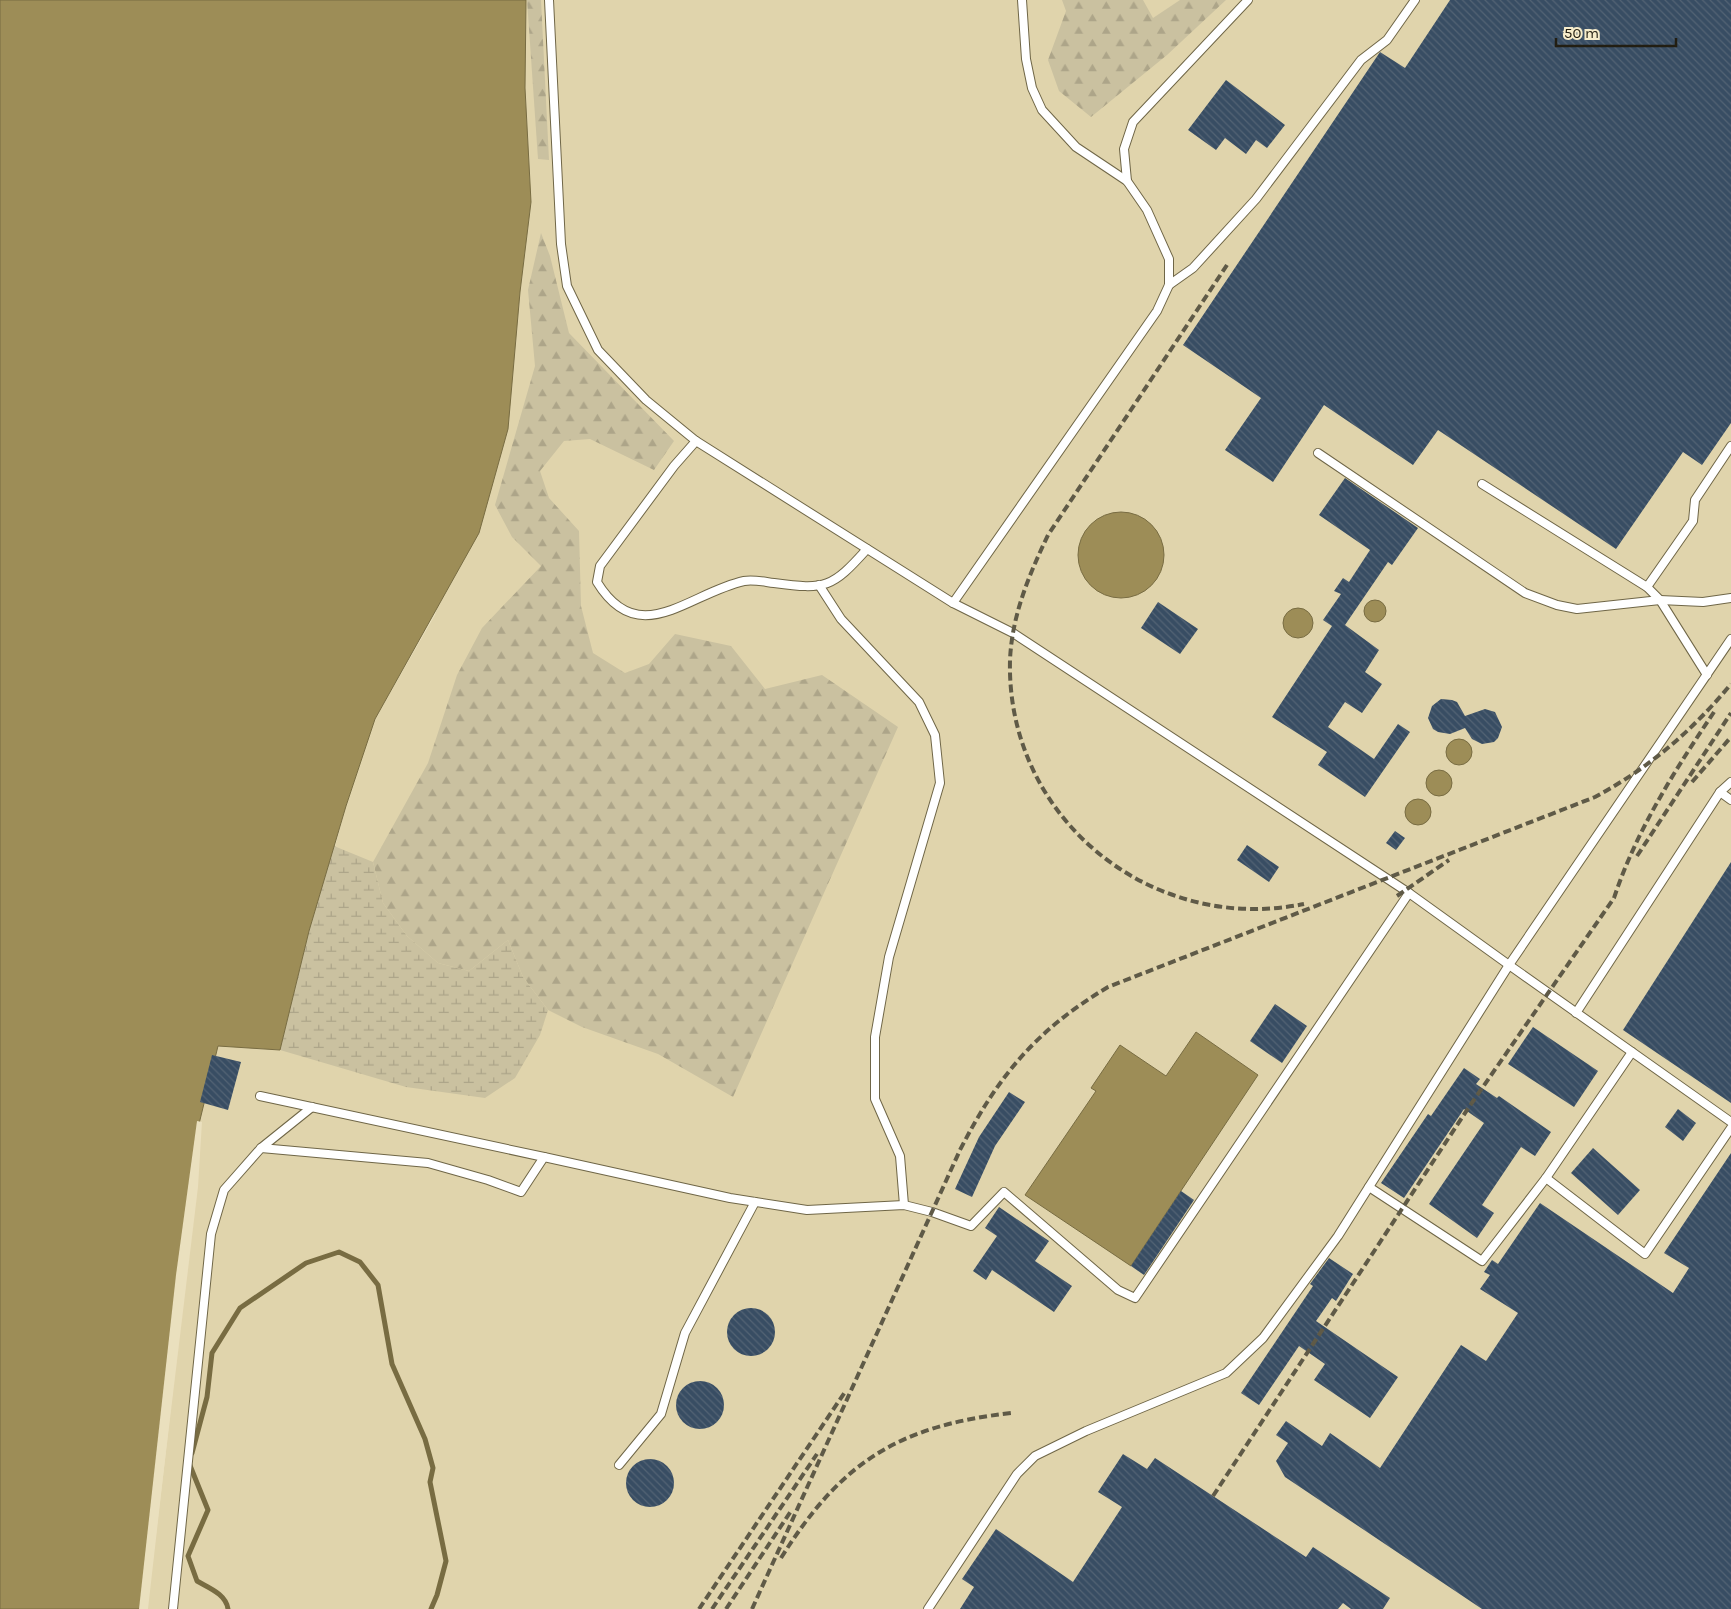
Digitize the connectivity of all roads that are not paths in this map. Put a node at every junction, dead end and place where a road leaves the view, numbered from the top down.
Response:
1 (549, 0) edge
2 (1022, 0) edge
3 (1248, 0) edge
4 (1415, 0) edge
5 (1127, 182) junction
6 (1169, 285) junction
7 (696, 441) junction
8 (1731, 446) edge
9 (1318, 453) dead end
10 (1482, 484) dead end
11 (867, 549) junction
12 (818, 585) junction
13 (1647, 587) junction
14 (1731, 598) edge
15 (1660, 600) junction
16 (952, 604) junction
17 (1731, 639) edge
18 (1707, 674) junction
19 (1731, 782) edge
20 (1720, 792) junction
21 (1731, 800) edge
22 (1409, 893) junction
23 (1509, 965) junction
24 (1576, 1013) junction
25 (1632, 1052) junction
26 (260, 1096) dead end
27 (312, 1107) junction
28 (1731, 1122) edge
29 (1731, 1128) edge
30 (261, 1148) junction
31 (544, 1157) junction
32 (1546, 1178) junction
33 (1368, 1187) junction
34 (755, 1202) junction
35 (904, 1205) junction
36 (619, 1466) dead end
37 (173, 1609) edge
38 (928, 1609) edge

1 - 7 lane
2 - 5 lane
3 - 5 lane
4 - 6 lane
5 - 6 lane
6 - 16 lane
7 - 11 lane
7 - 12 lane
8 - 13 lane
9 - 15 lane
10 - 13 lane
11 - 12 lane
11 - 16 lane
12 - 35 lane
13 - 15 lane
14 - 15 lane
15 - 18 lane
16 - 22 lane
17 - 18 lane
18 - 23 lane
19 - 20 lane
20 - 21 lane
20 - 24 lane
22 - 23 lane
22 - 35 lane
23 - 24 lane
23 - 33 lane
24 - 25 lane
25 - 28 lane
25 - 32 lane
26 - 27 lane
27 - 30 lane
27 - 31 lane
29 - 32 lane
30 - 31 lane
30 - 37 lane
31 - 34 lane
32 - 33 lane
33 - 38 lane
34 - 35 lane
34 - 36 lane

